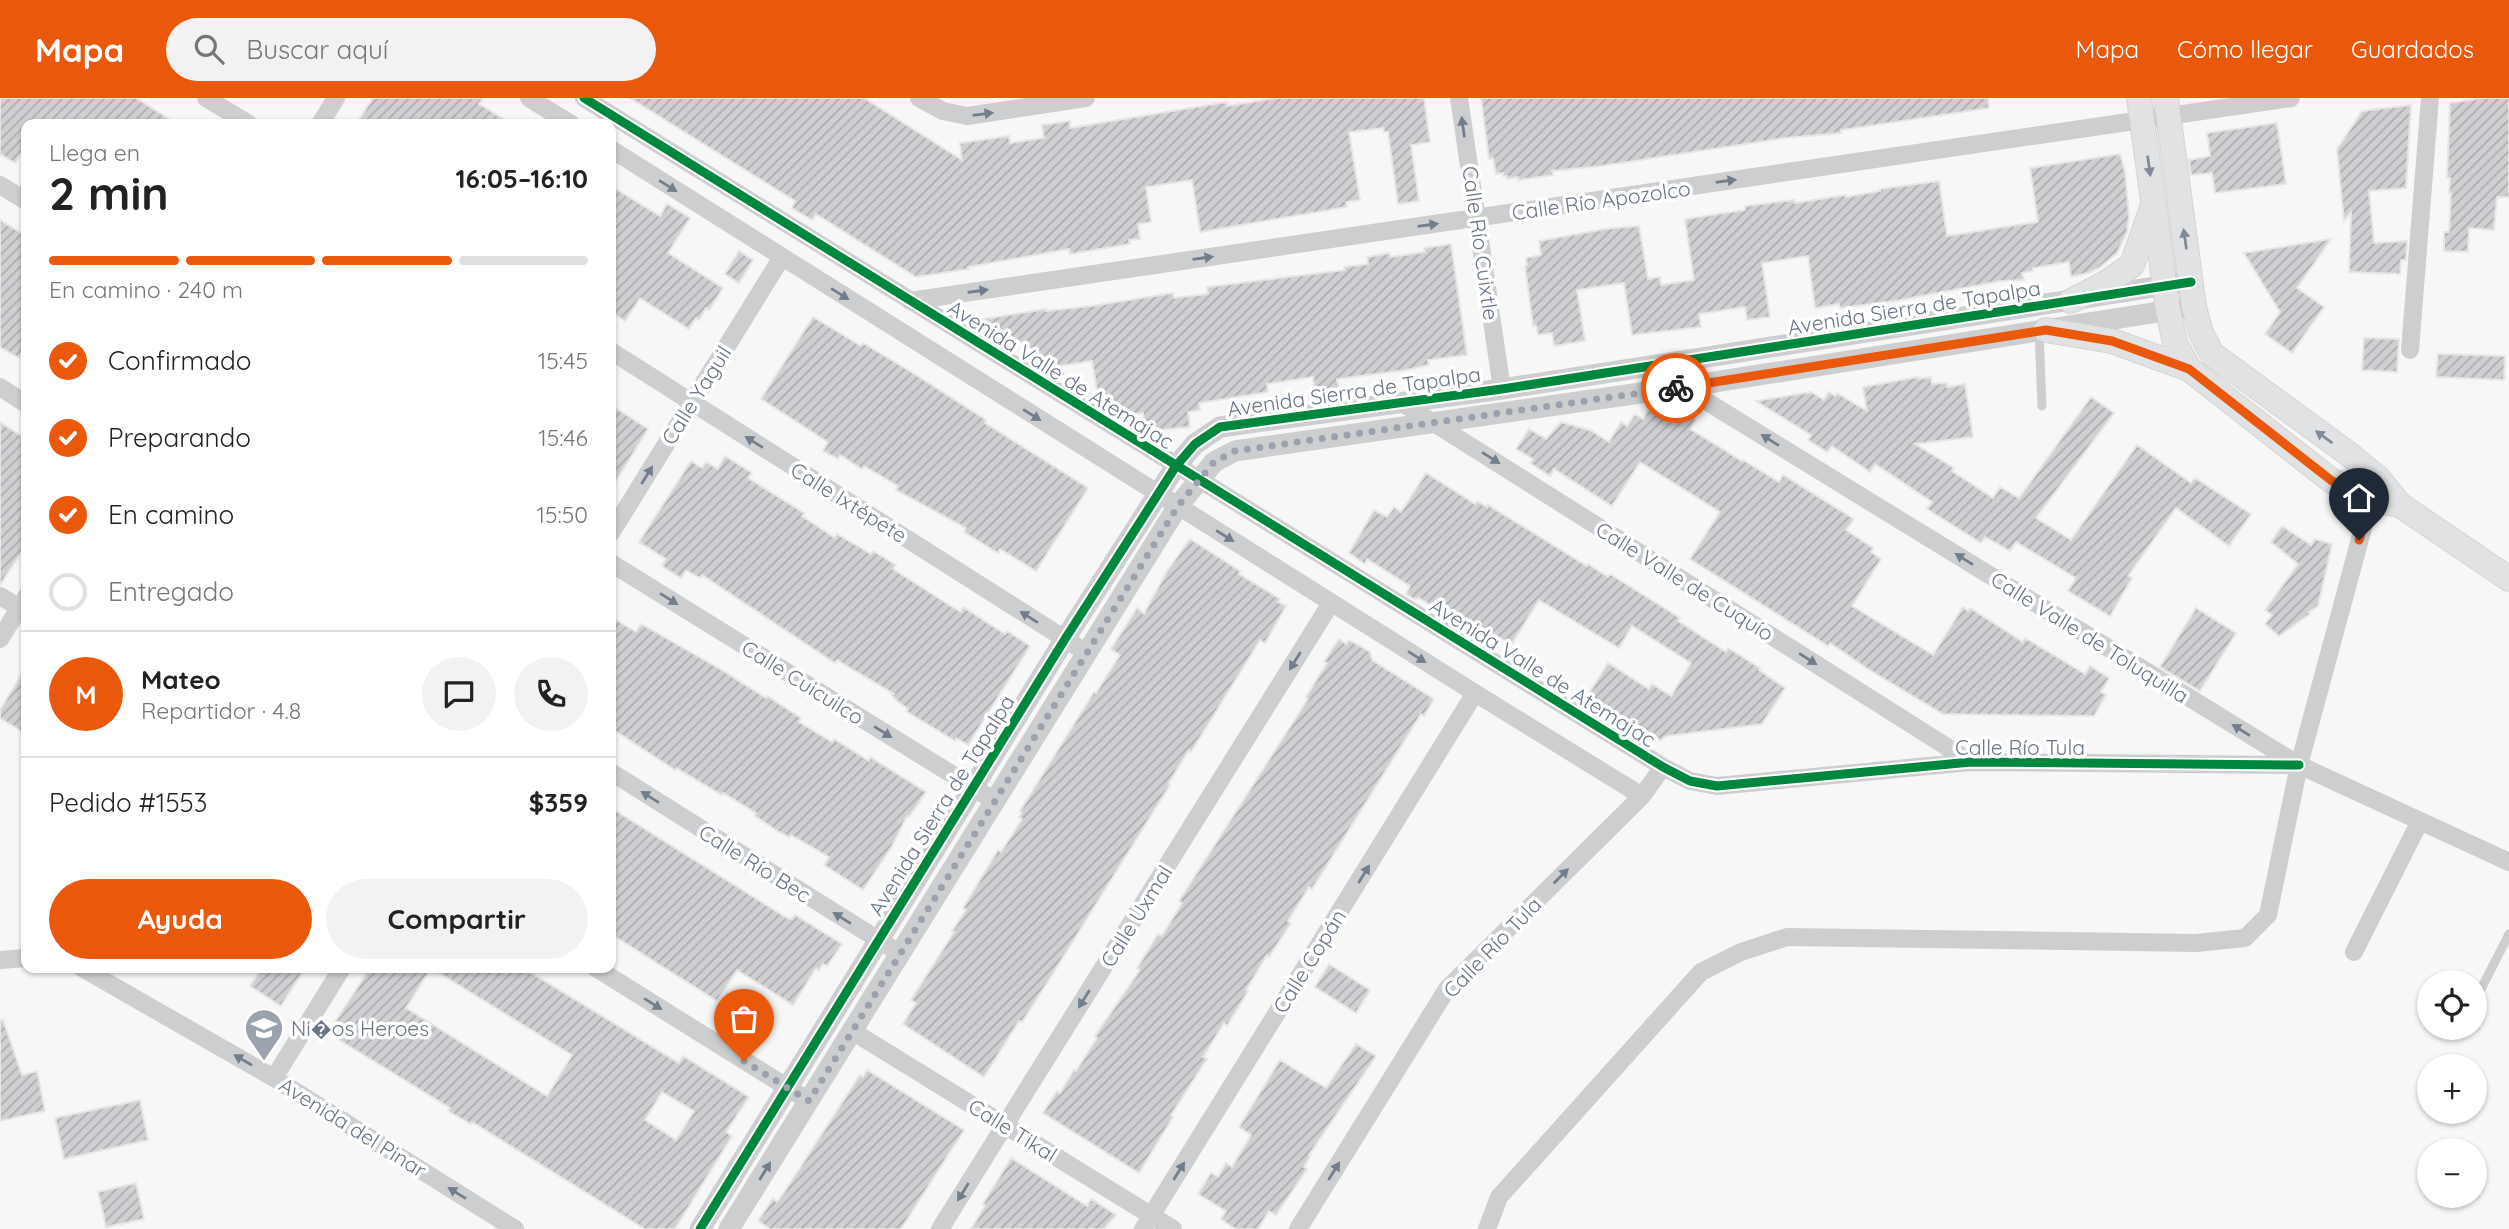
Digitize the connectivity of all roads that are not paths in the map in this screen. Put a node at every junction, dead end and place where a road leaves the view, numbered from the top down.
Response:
1 (205, 98) edge
2 (336, 98) edge
3 (529, 98) edge
4 (584, 98) edge
5 (919, 98) edge
6 (1086, 98) edge
7 (1459, 98) edge
8 (2291, 98) edge
9 (2430, 98) edge
10 (2167, 107) edge
11 (2141, 109) edge
12 (241, 119) edge
13 (323, 119) edge
14 (563, 119) edge
15 (616, 152) edge
16 (0, 185) edge
17 (21, 198) edge
18 (2154, 201) junction
19 (1477, 218) junction
20 (782, 257) junction
21 (2191, 282) junction
22 (2167, 298) junction
23 (910, 301) junction
24 (2071, 301) junction
25 (2194, 306) junction
26 (2043, 331) junction
27 (2410, 349) dead end
28 (616, 354) edge
29 (2189, 369) junction
30 (0, 387) edge
31 (1684, 387) junction
32 (1502, 389) junction
33 (21, 401) edge
34 (1399, 401) junction
35 (692, 402) junction
36 (2042, 407) dead end
37 (1434, 422) junction
38 (1176, 466) junction
39 (1198, 480) junction
40 (2374, 489) junction
41 (1158, 494) junction
42 (1178, 506) junction
43 (616, 525) edge
44 (616, 566) edge
45 (2509, 579) edge
46 (0, 596) edge
47 (1331, 603) junction
48 (21, 605) edge
49 (21, 610) edge
50 (0, 639) edge
51 (1065, 639) junction
52 (1087, 653) junction
53 (1475, 694) junction
54 (1971, 762) junction
55 (2299, 765) junction
56 (1663, 766) junction
57 (616, 775) edge
58 (972, 788) junction
59 (1642, 796) junction
60 (995, 802) junction
61 (2420, 821) junction
62 (2509, 862) edge
63 (2509, 934) edge
64 (878, 941) junction
65 (2354, 952) dead end
66 (901, 954) junction
67 (21, 958) edge
68 (0, 960) edge
69 (91, 973) edge
70 (339, 973) edge
71 (604, 973) edge
72 (2487, 977) edge
73 (852, 1031) junction
74 (274, 1078) junction
75 (787, 1087) junction
76 (809, 1101) junction
77 (1005, 1125) junction
78 (1147, 1222) edge
79 (514, 1228) edge
80 (699, 1229) edge
81 (729, 1229) edge
82 (940, 1229) edge
83 (1173, 1229) edge
84 (1298, 1229) edge
85 (1487, 1229) edge

1 - 12 street
2 - 13 street
3 - 14 street
4 - 23 street, Avenida Valle de Atemajac
5 -> 6 street
19 -> 7 street, Calle Río Cuixtle
8 - 10 street, Calle Río Apozolco
9 - 27 street
10 - 11 street, Calle Río Apozolco
21 -> 10 main road
11 -> 18 main road
19 -> 11 street, Calle Río Apozolco
15 -> 20 street
16 - 17 street
18 - 22 main road
18 - 24 main road
23 -> 19 street, Calle Río Apozolco
19 - 32 street, Calle Río Cuixtle
20 - 35 street, Calle Yaguil
20 -> 41 street
21 - 22 street, Avenida Sierra de Tapalpa
21 - 25 main road
22 - 24 street, Avenida Sierra de Tapalpa
22 - 25 street, Avenida Sierra de Tapalpa
22 - 26 street, Avenida Sierra de Tapalpa
22 - 29 main road
23 - 38 street, Avenida Valle de Atemajac
24 - 32 street, Avenida Sierra de Tapalpa
40 -> 25 main road
26 - 29 main road
26 - 31 street, Avenida Sierra de Tapalpa
26 - 36 lane
28 - 35 street, Calle Ixtépete
29 - 40 main road
30 - 33 street
31 - 37 street, Avenida Sierra de Tapalpa
55 -> 31 street, Calle Valle de Toluquilla
32 - 34 street, Avenida Sierra de Tapalpa
34 - 37 street, Calle Valle de Cuquío
34 - 38 street, Avenida Sierra de Tapalpa
43 -> 35 street, Calle Yaguil
51 -> 35 street, Calle Ixtépete
37 - 39 street, Avenida Sierra de Tapalpa
37 -> 54 street, Calle Valle de Cuquío
38 - 39 street, Avenida Valle de Atemajac
38 - 41 street, Avenida Sierra de Tapalpa
39 - 42 street, Avenida Sierra de Tapalpa
39 - 56 street, Avenida Valle de Atemajac
40 - 45 main road
40 - 55 street
41 - 42 street
41 - 51 street, Avenida Sierra de Tapalpa
42 -> 47 street
42 - 52 street, Avenida Sierra de Tapalpa
44 -> 58 street, Calle Cuicuilco
46 - 48 street
47 -> 53 street
47 -> 77 street, Calle Uxmal
49 - 50 street
51 - 52 street, Calle Ixtépete
51 - 58 street, Avenida Sierra de Tapalpa
52 - 60 street, Avenida Sierra de Tapalpa
53 - 59 street
78 -> 53 street, Calle Copán
54 - 55 street, Calle Río Tula
54 - 56 street, Calle Río Tula
55 - 61 street, Calle Valle de Toluquilla
55 - 85 street
56 - 59 street, Calle Río Tula
64 -> 57 street, Calle Río Bec
58 - 60 street, Calle Cuicuilco
58 - 64 street, Avenida Sierra de Tapalpa
84 -> 59 street, Calle Río Tula
60 - 66 street, Avenida Sierra de Tapalpa
61 - 62 street, Calle Valle de Toluquilla
61 - 65 street
63 - 72 lane
64 - 66 street, Calle Río Bec
64 - 75 street, Avenida Sierra de Tapalpa
66 - 73 street, Avenida Sierra de Tapalpa
67 - 68 street
74 -> 69 street, Avenida del Pinar
70 - 74 street
71 -> 75 street
73 - 76 street, Avenida Sierra de Tapalpa
73 - 77 street, Calle Tikal
79 -> 74 street, Avenida del Pinar
75 - 76 street
75 - 80 street, Avenida Sierra de Tapalpa
81 -> 76 street, Avenida Sierra de Tapalpa
77 - 78 street, Calle Tikal
77 -> 82 street, Calle Uxmal
78 - 83 street, Calle Tikal

